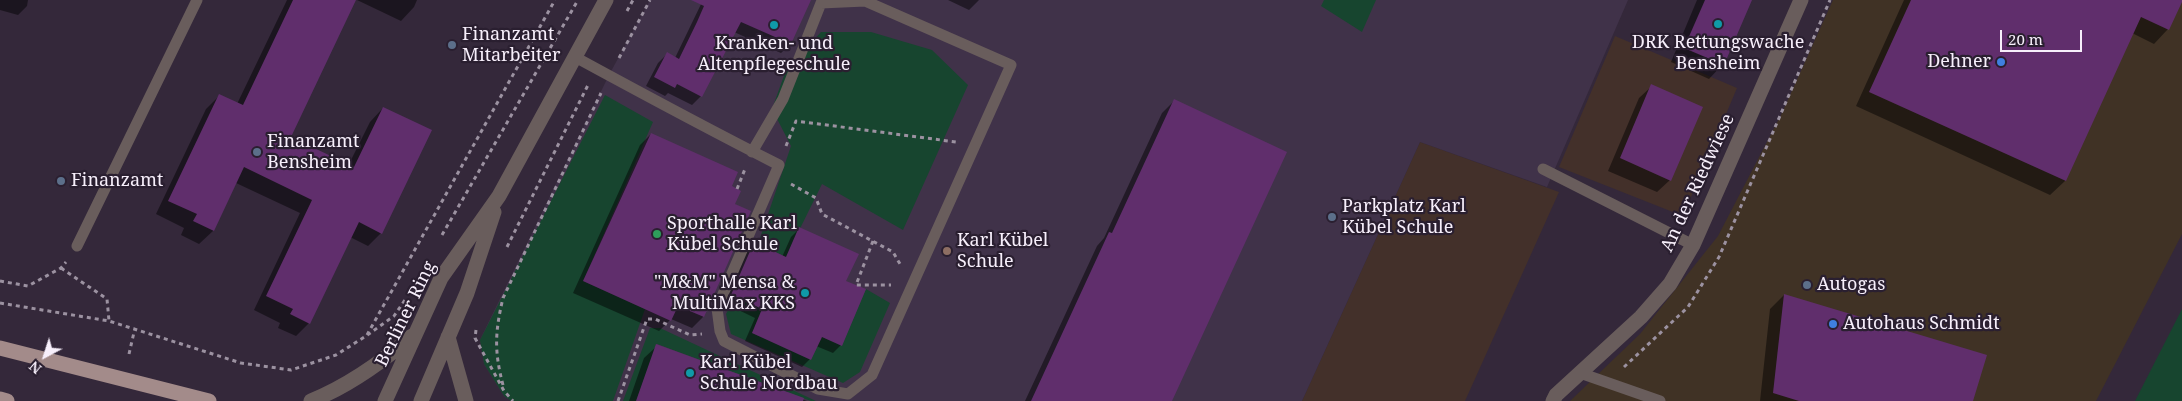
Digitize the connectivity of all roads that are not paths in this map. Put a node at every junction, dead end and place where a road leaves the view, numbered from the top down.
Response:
1 (197, 0) edge
2 (606, 0) edge
3 (1801, 0) edge
4 (575, 57) junction
5 (752, 152) junction
6 (1543, 168) dead end
7 (499, 196) junction
8 (1694, 245) junction
9 (77, 246) road end
10 (415, 333) junction
11 (448, 337) junction
12 (0, 348) edge
13 (1580, 373) junction
14 (0, 399) edge
15 (7, 401) edge
16 (209, 401) edge
17 (311, 401) edge
18 (385, 401) edge
19 (421, 401) edge
20 (466, 401) edge
21 (1553, 401) edge
22 (1660, 401) edge

1 - 9 lane
2 - 4 street, Berliner Ring
3 - 8 street, An der Riedwiese
4 - 5 lane
4 - 7 street, Berliner Ring
5 - 5 lane
6 - 8 lane
7 - 10 street, Berliner Ring
7 - 11 street, Berliner Ring
8 - 13 street, An der Riedwiese
10 - 17 street
10 - 18 street, Berliner Ring
11 - 19 street, Berliner Ring
11 - 20 street
12 - 16 main road
13 - 21 street, An der Riedwiese
13 - 22 lane
14 - 15 main road

